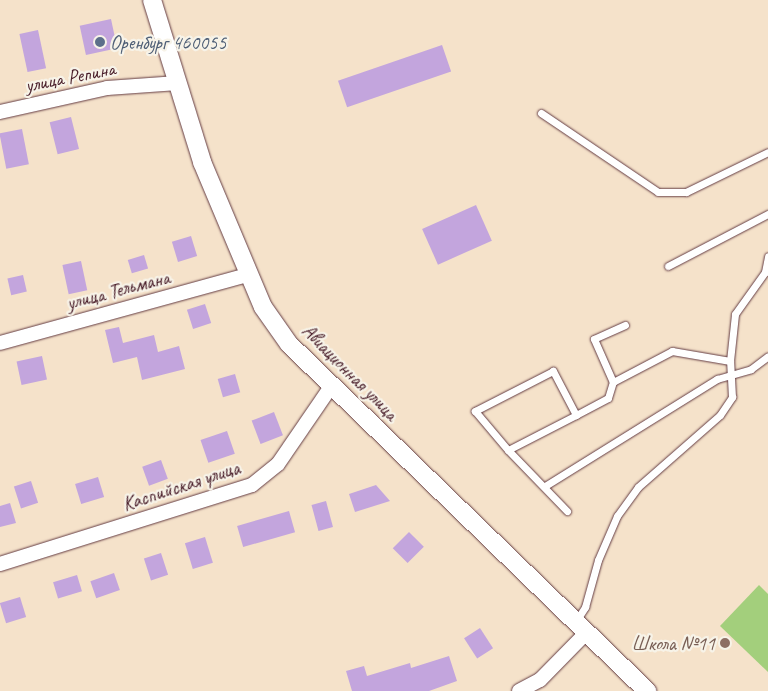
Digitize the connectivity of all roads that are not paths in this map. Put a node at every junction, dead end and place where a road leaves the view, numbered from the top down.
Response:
1 (152, 0) edge
2 (178, 83) junction
3 (0, 112) edge
4 (541, 113) dead end
5 (768, 152) edge
6 (768, 214) edge
7 (768, 256) edge
8 (668, 266) dead end
9 (766, 272) edge
10 (248, 275) junction
11 (626, 325) dead end
12 (0, 343) edge
13 (768, 356) edge
14 (730, 361) junction
15 (731, 375) junction
16 (613, 382) junction
17 (332, 385) junction
18 (576, 415) junction
19 (508, 450) junction
20 (545, 486) junction
21 (567, 511) dead end
22 (0, 564) edge
23 (580, 627) junction
24 (519, 691) edge
25 (647, 691) edge

1 - 2 street, Авиационная улица
2 - 3 street, улица Репина
2 - 10 street, Авиационная улица
4 - 5 lane
6 - 8 lane
7 - 9 lane
9 - 14 lane
10 - 12 street, улица Тельмана
10 - 17 street, Авиационная улица
11 - 16 lane
13 - 15 lane
14 - 15 lane
14 - 16 lane
15 - 20 lane
15 - 23 lane
16 - 18 lane
17 - 22 street, Каспийская улица
17 - 23 street, Авиационная улица
18 - 19 lane
18 - 19 lane
19 - 20 lane
20 - 21 lane
23 - 24 street
23 - 25 street, Авиационная улица

